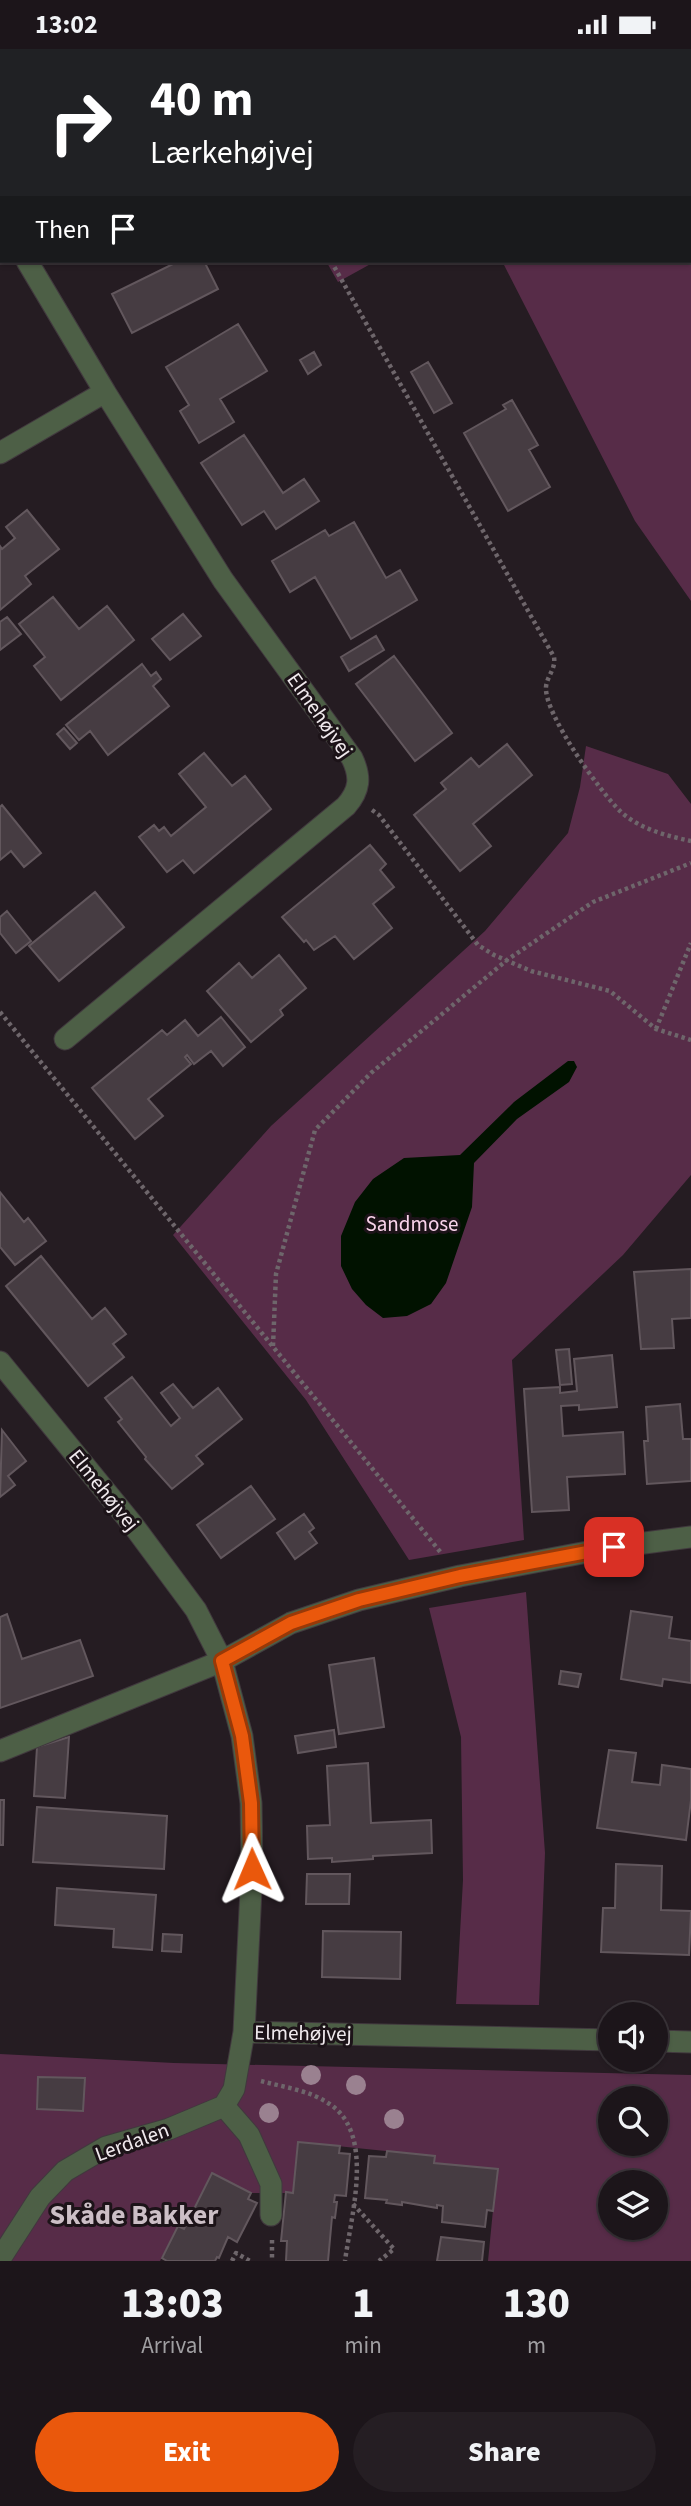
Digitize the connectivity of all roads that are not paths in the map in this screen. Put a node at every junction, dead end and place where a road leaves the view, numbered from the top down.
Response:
1 (28, 263) edge
2 (105, 392) junction
3 (0, 453) edge
4 (65, 1039) dead end
5 (0, 1362) edge
6 (691, 1537) edge
7 (222, 1661) junction
8 (0, 1751) edge
9 (244, 2032) junction
10 (598, 2040) edge
11 (668, 2041) edge
12 (691, 2042) edge
13 (225, 2106) junction
14 (271, 2215) dead end
15 (0, 2259) edge

1 - 2 street, Elmehøjvej
2 - 3 street
2 - 4 street, Elmehøjvej
5 - 7 street, Elmehøjvej
6 - 7 street
7 - 8 street
7 - 9 street, Elmehøjvej
9 - 10 street, Elmehøjvej
9 - 13 street
11 - 12 street
13 - 14 street
13 - 15 street, Lerdalen

